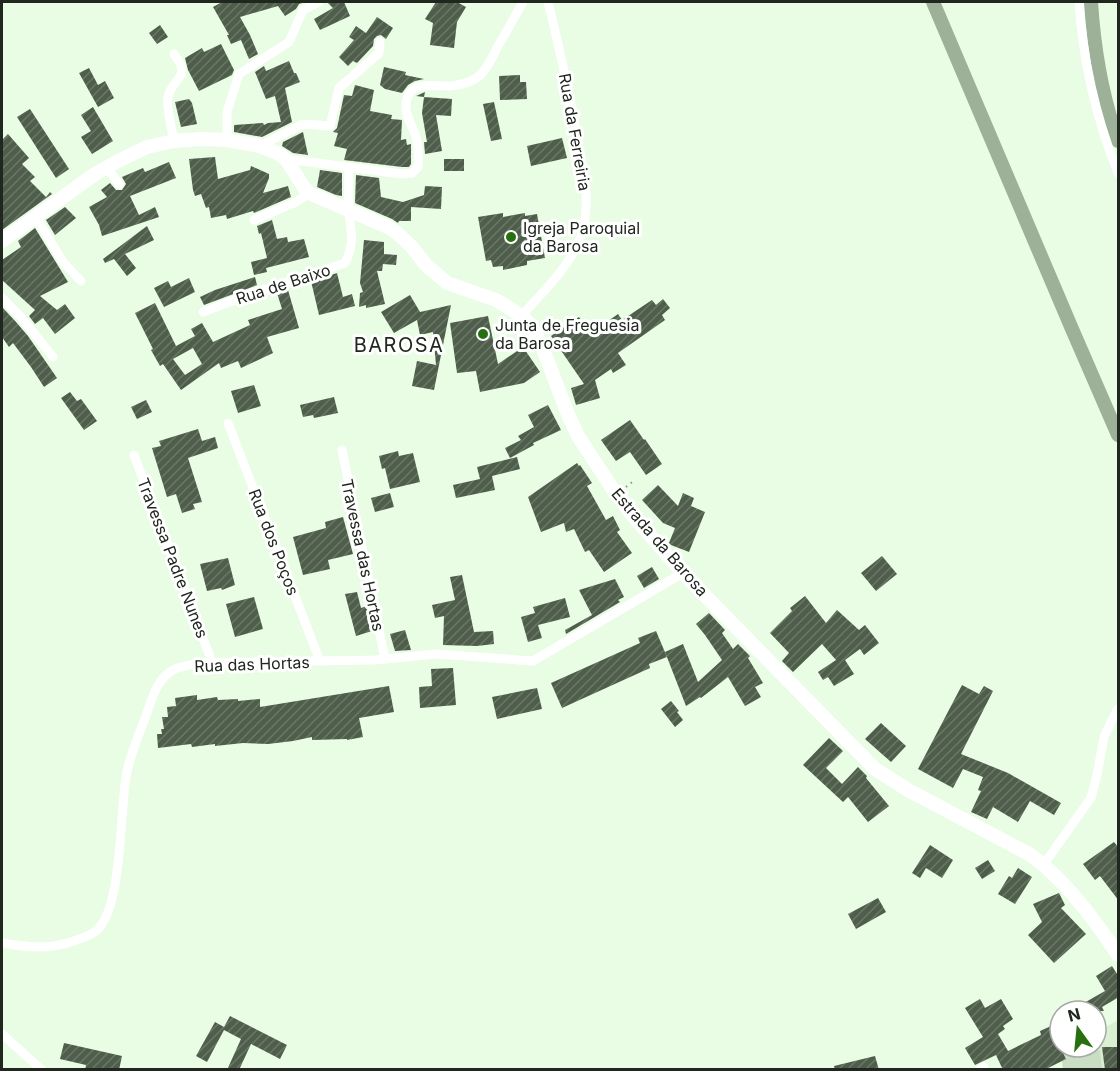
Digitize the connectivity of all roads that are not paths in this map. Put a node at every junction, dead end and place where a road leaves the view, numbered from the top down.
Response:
1 (319, 2) edge
2 (523, 2) edge
3 (548, 2) edge
4 (1079, 2) edge
5 (380, 42) dead end
6 (174, 54) dead end
7 (227, 140) junction
8 (174, 141) junction
9 (260, 146) junction
10 (286, 159) junction
11 (107, 167) junction
12 (349, 168) junction
13 (1119, 173) edge
14 (120, 184) dead end
15 (309, 193) junction
16 (349, 211) junction
17 (36, 217) junction
18 (254, 220) dead end
19 (2, 241) edge
20 (81, 281) dead end
21 (2, 298) edge
22 (203, 312) dead end
23 (521, 316) junction
24 (53, 357) dead end
25 (228, 423) dead end
26 (342, 450) dead end
27 (134, 455) dead end
28 (683, 573) junction
29 (385, 659) junction
30 (320, 661) junction
31 (212, 662) junction
32 (1119, 710) edge
33 (1044, 864) junction
34 (2, 943) edge
35 (1119, 955) edge
36 (2, 1034) edge
37 (42, 1070) edge

1 - 7 street
2 - 12 street
3 - 23 street, Rua da Ferreiria
4 - 13 street
5 - 9 street
6 - 8 street
7 - 8 street
7 - 9 street
8 - 11 street
9 - 10 street
10 - 12 street
10 - 15 street
11 - 14 street
11 - 17 street
12 - 16 street
15 - 16 street, Estrada da Barosa
15 - 18 street
16 - 22 street, Rua de Baixo
16 - 23 street, Estrada da Barosa
17 - 19 street
17 - 20 street
21 - 24 street
23 - 28 street, Estrada da Barosa
25 - 30 street, Rua dos Poços
26 - 29 street, Travessa das Hortas
27 - 31 street, Travessa Padre Nunes
28 - 29 street, Rua das Hortas
28 - 33 street, Estrada da Barosa
29 - 30 street, Rua das Hortas
30 - 31 street, Rua das Hortas
31 - 34 street, Rua das Hortas
32 - 33 street
33 - 35 street, Estrada da Barosa
36 - 37 street

